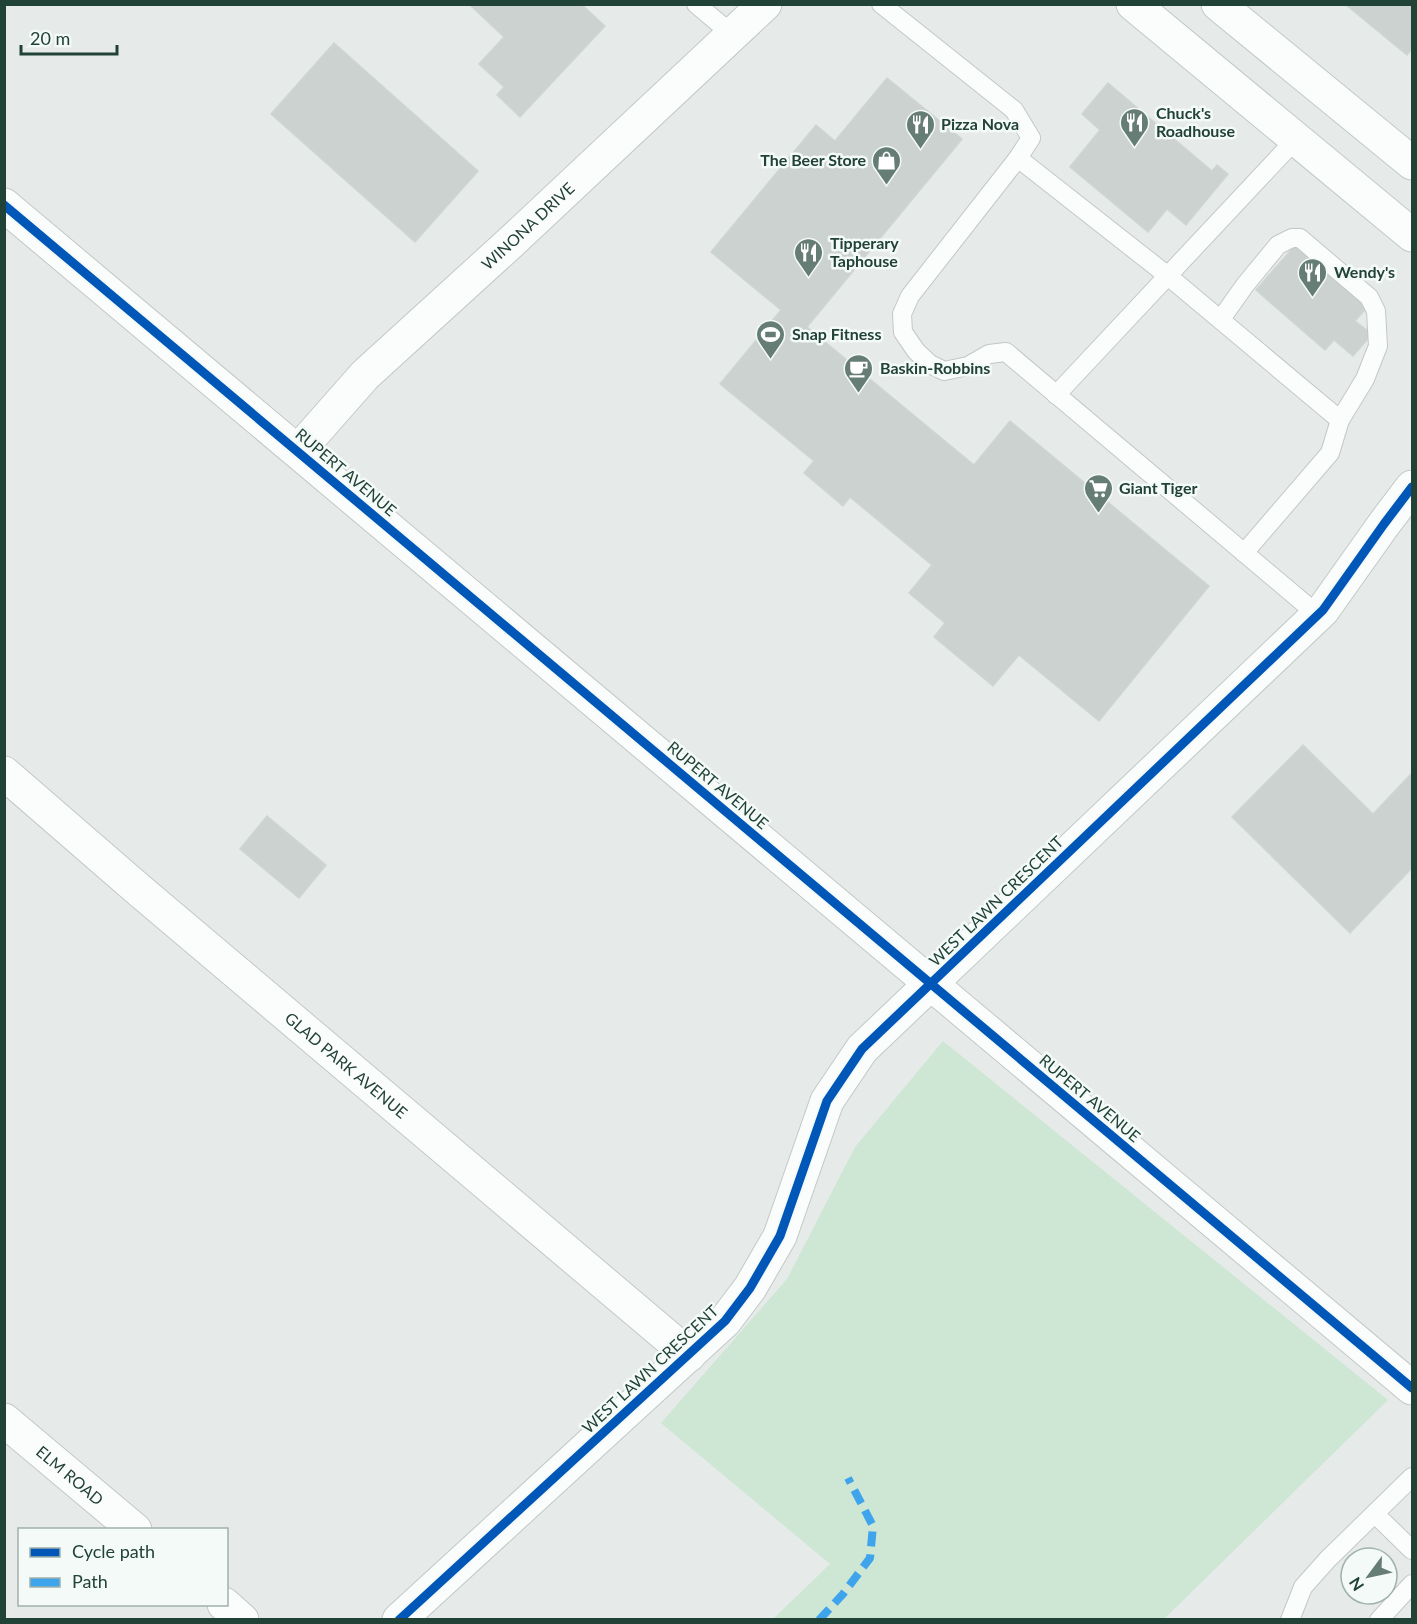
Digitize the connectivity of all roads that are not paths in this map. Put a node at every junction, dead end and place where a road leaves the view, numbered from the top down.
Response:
1 (696, 4) edge
2 (765, 4) edge
3 (880, 4) edge
4 (1133, 4) edge
5 (1218, 4) edge
6 (733, 35) junction
7 (1296, 139) junction
8 (1018, 158) junction
9 (1413, 163) edge
10 (4, 205) edge
11 (1413, 235) edge
12 (1168, 276) junction
13 (1221, 319) junction
14 (1056, 395) junction
15 (1340, 420) junction
16 (298, 451) junction
17 (1413, 488) edge
18 (1244, 553) junction
19 (1318, 615) junction
20 (4, 773) edge
21 (931, 984) junction
22 (689, 1355) junction
23 (1413, 1388) edge
24 (4, 1420) edge
25 (1413, 1477) edge
26 (1375, 1514) junction
27 (133, 1528) edge
28 (1413, 1550) edge
29 (1413, 1584) edge
30 (225, 1606) edge
31 (242, 1620) edge
32 (399, 1620) edge
33 (1290, 1620) edge
34 (1379, 1620) edge

1 - 6 lane
2 - 6 street, WINONA DRIVE
3 - 8 lane
4 - 7 street
5 - 9 street
6 - 16 street, WINONA DRIVE
7 - 11 street
7 - 12 lane
8 - 12 lane
8 - 14 lane
10 - 16 street, RUPERT AVENUE
12 - 13 lane
12 - 14 lane
13 - 15 lane
13 - 15 lane
14 - 18 lane
15 - 18 lane
16 - 21 street, RUPERT AVENUE
17 - 19 street, WEST LAWN CRESCENT
18 - 19 lane
19 - 21 street, WEST LAWN CRESCENT
20 - 22 street, GLAD PARK AVENUE
21 - 22 street, WEST LAWN CRESCENT
21 - 23 street, RUPERT AVENUE
22 - 32 street, WEST LAWN CRESCENT
24 - 27 street, ELM ROAD
25 - 26 lane
26 - 28 lane
26 - 33 lane
29 - 34 lane
30 - 31 street

